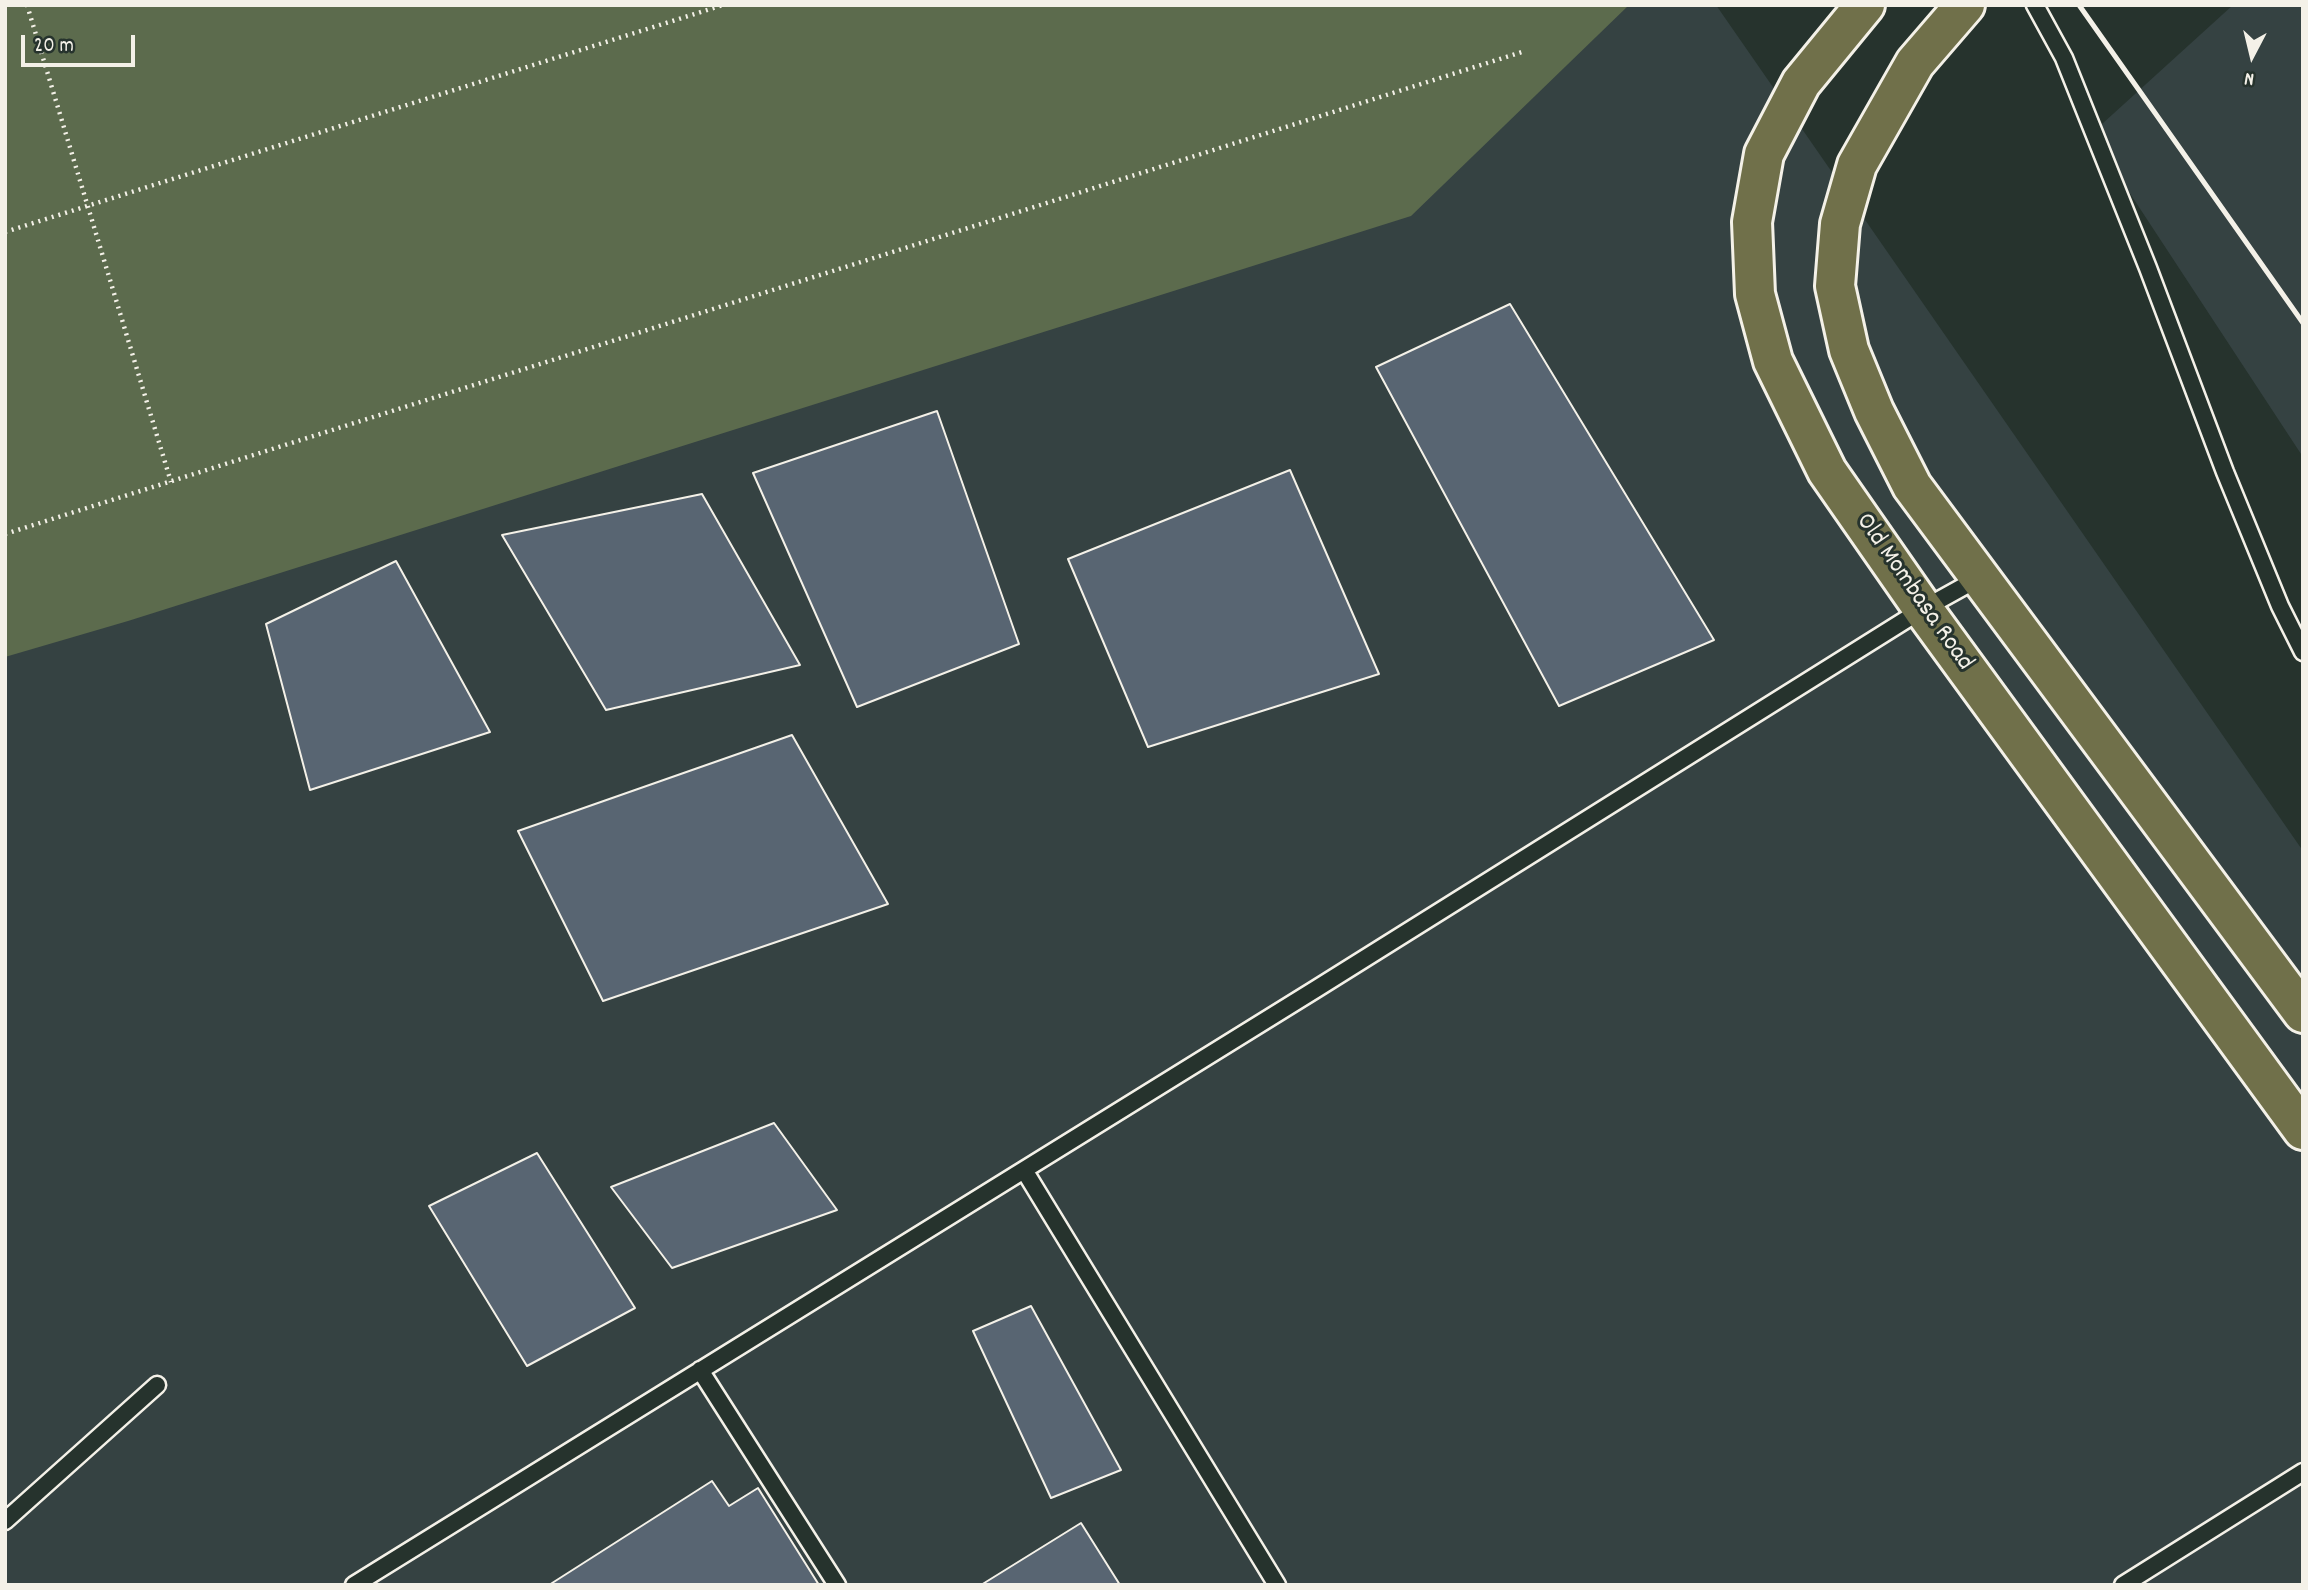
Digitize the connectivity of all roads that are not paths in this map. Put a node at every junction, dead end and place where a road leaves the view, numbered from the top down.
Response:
1 (1965, 5) edge
2 (2035, 5) edge
3 (1865, 6) edge
4 (1979, 578) junction
5 (1923, 609) junction
6 (2303, 652) edge
7 (2303, 1013) edge
8 (2303, 1129) edge
9 (1024, 1170) junction
10 (700, 1370) junction
11 (157, 1385) dead end
12 (2303, 1472) edge
13 (5, 1521) edge
14 (354, 1585) edge
15 (837, 1585) edge
16 (1278, 1585) edge
17 (2123, 1585) edge

1 - 4 main road
2 - 6 lane
3 - 5 main road, Old Mombasa Road
4 - 5 lane
4 - 7 main road
5 - 8 main road, Old Mombasa Road
5 - 9 lane
9 - 10 lane
9 - 16 lane
10 - 14 lane
10 - 15 lane
11 - 13 lane
12 - 17 lane

